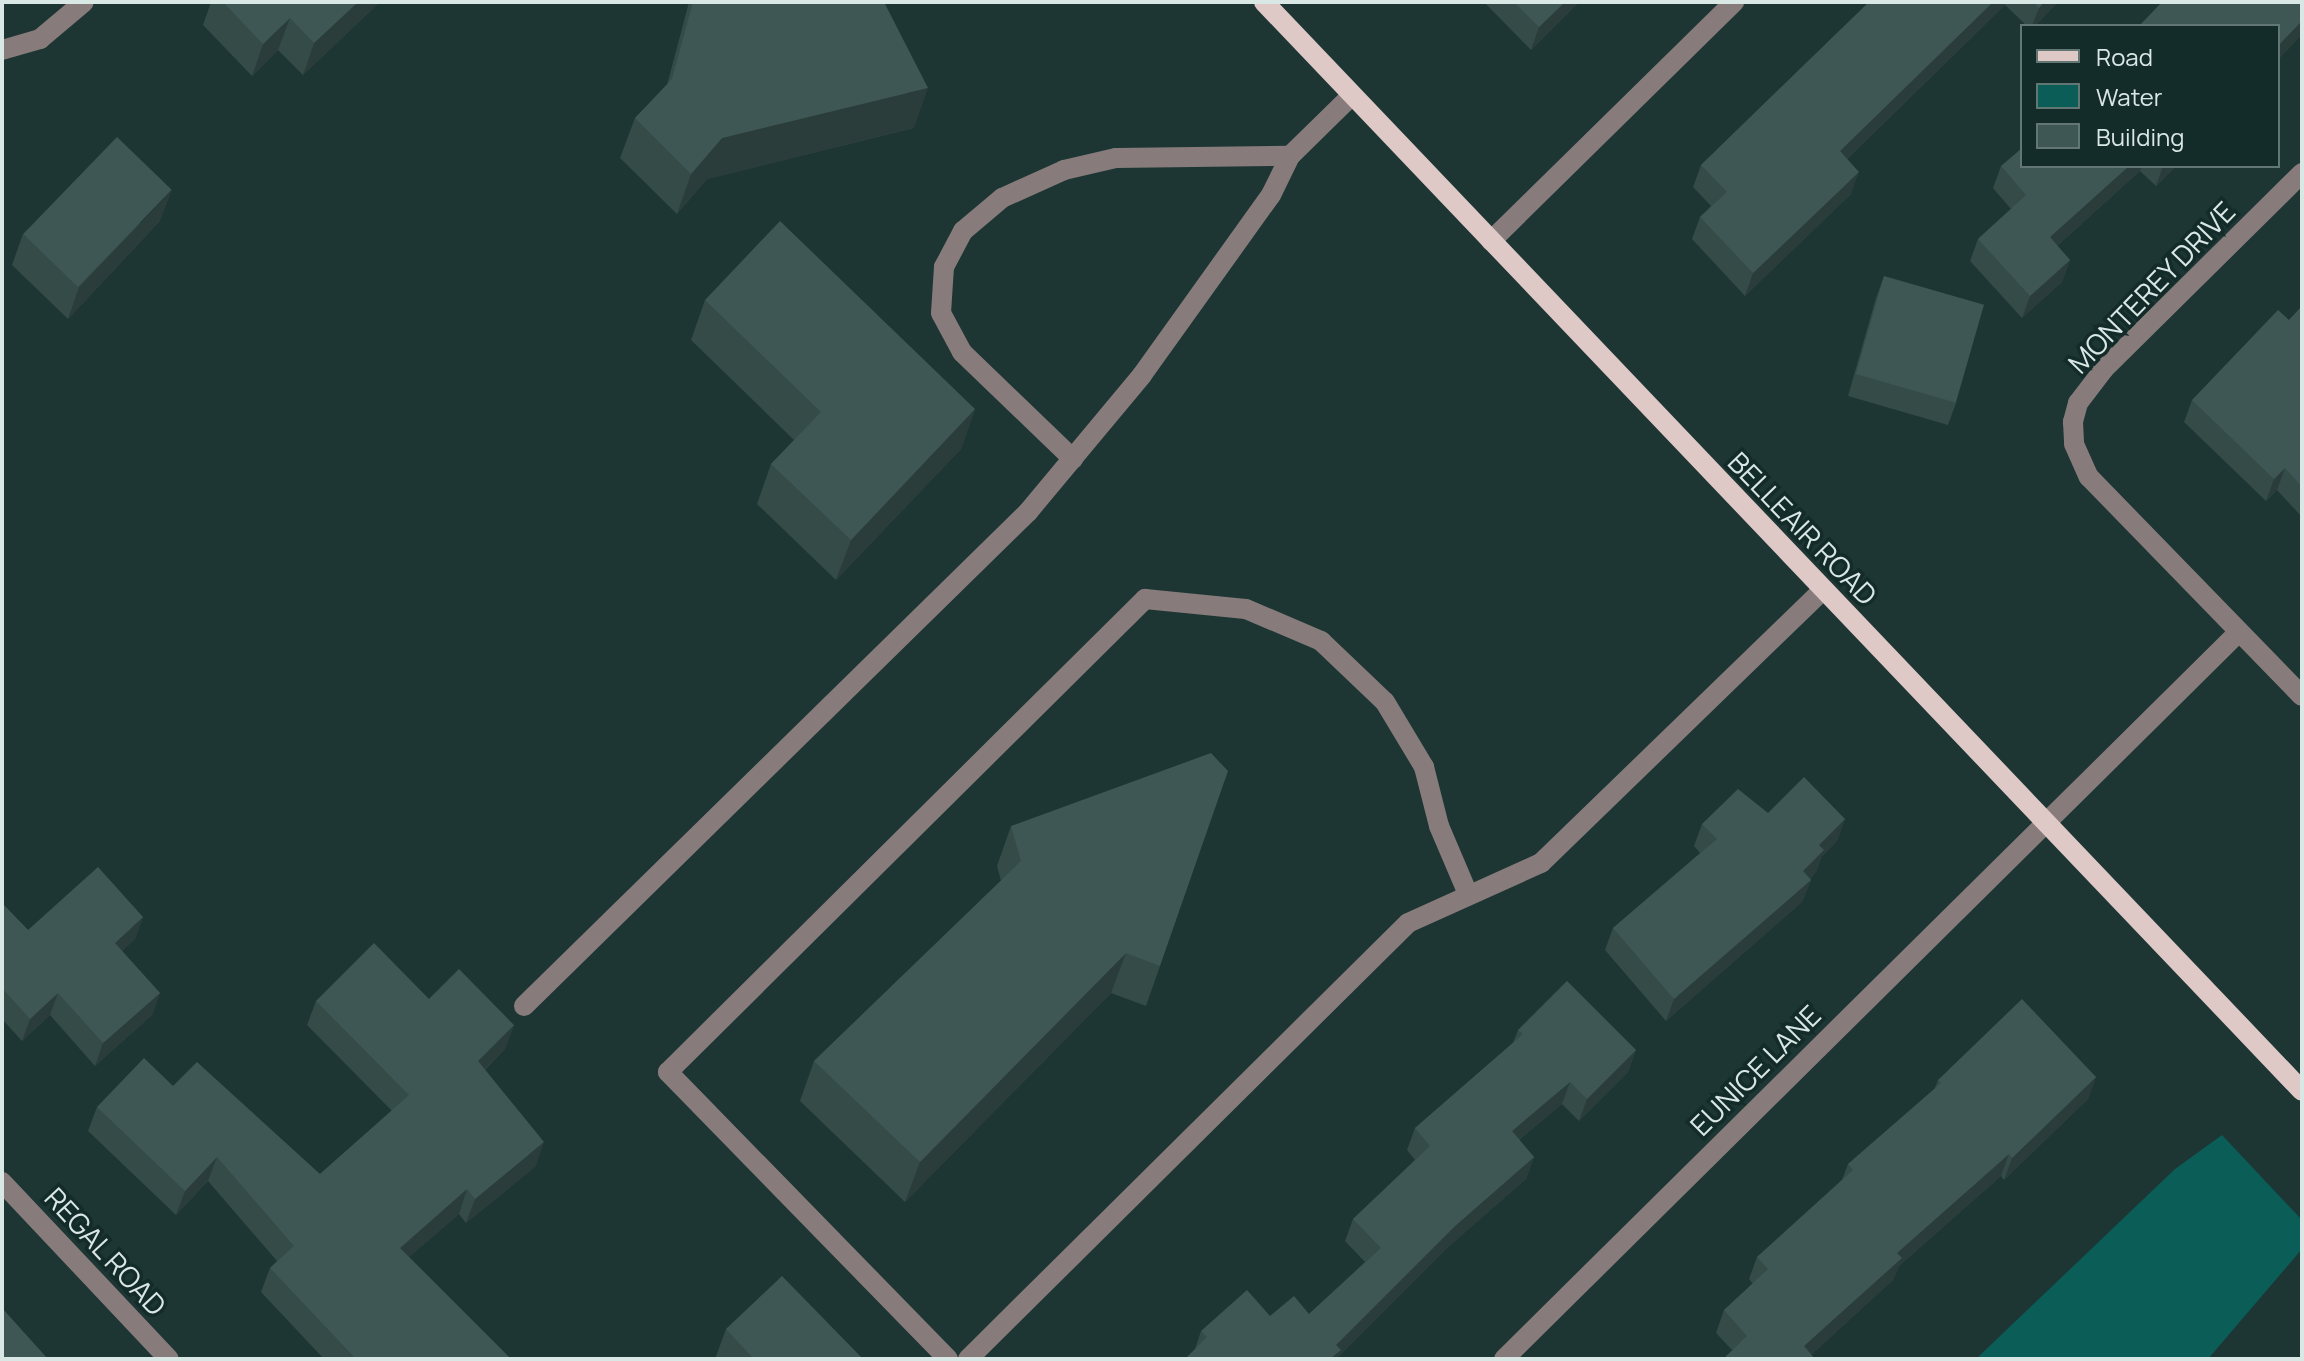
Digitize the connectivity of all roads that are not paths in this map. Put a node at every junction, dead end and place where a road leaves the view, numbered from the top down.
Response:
1 (84, 2) edge
2 (1264, 2) edge
3 (1734, 2) edge
4 (2, 50) edge
5 (1352, 95) junction
6 (1290, 156) junction
7 (2302, 173) edge
8 (1491, 241) junction
9 (1073, 459) junction
10 (1823, 590) junction
11 (2238, 633) junction
12 (2302, 696) edge
13 (2045, 822) junction
14 (1468, 894) junction
15 (524, 1006) dead end
16 (2302, 1091) edge
17 (2, 1182) edge
18 (169, 1359) edge
19 (948, 1359) edge
20 (968, 1359) edge
21 (1504, 1359) edge

1 - 4 street
2 - 5 main road, BELLEAIR ROAD
3 - 8 street
5 - 6 street
5 - 8 main road, BELLEAIR ROAD
6 - 9 street
6 - 9 street
7 - 11 street, MONTEREY DRIVE
8 - 10 main road, BELLEAIR ROAD
9 - 15 street
10 - 13 main road, BELLEAIR ROAD
10 - 14 street
11 - 12 street, MONTEREY DRIVE
11 - 13 street
13 - 16 main road, BELLEAIR ROAD
13 - 21 street, EUNICE LANE
14 - 19 street
14 - 20 street
17 - 18 street, REGAL ROAD

